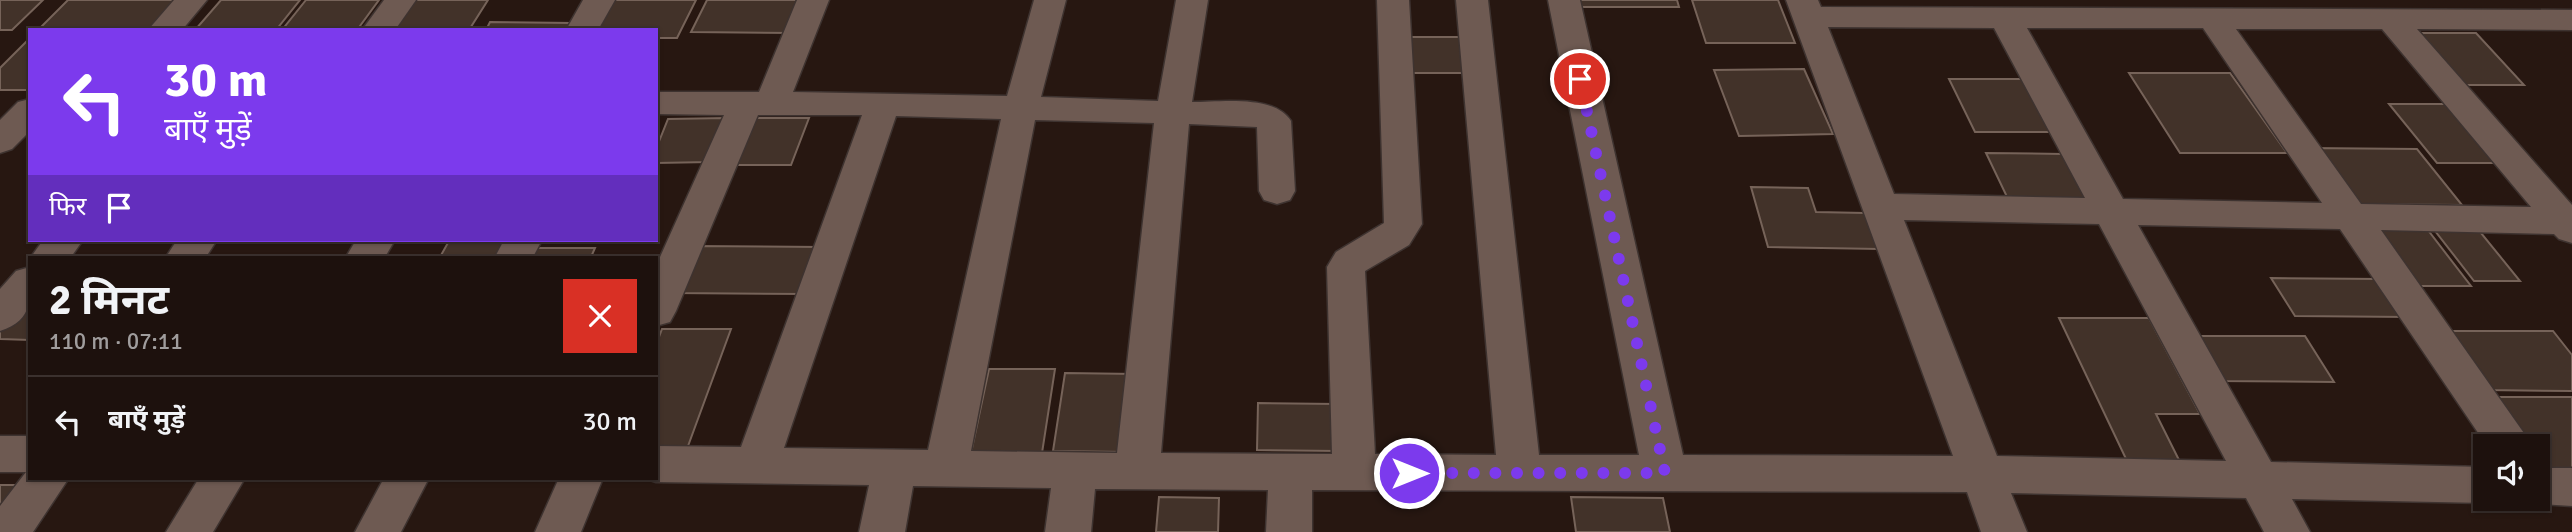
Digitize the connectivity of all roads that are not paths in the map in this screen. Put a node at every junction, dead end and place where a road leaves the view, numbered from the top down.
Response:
1 (191, 0) edge
2 (400, 0) edge
3 (599, 0) edge
4 (813, 0) edge
5 (1051, 0) edge
6 (1192, 0) edge
7 (1393, 0) edge
8 (1472, 0) edge
9 (1563, 0) edge
10 (1806, 8) edge
11 (2005, 18) junction
12 (2212, 18) junction
13 (2389, 19) junction
14 (2568, 24) edge
15 (166, 28) edge
16 (379, 28) edge
17 (583, 28) edge
18 (0, 98) edge
19 (28, 98) edge
20 (658, 103) edge
21 (759, 103) junction
22 (883, 104) junction
23 (1020, 110) junction
24 (28, 112) edge
25 (1173, 112) junction
26 (0, 141) edge
27 (1277, 191) dead end
28 (1882, 207) junction
29 (2111, 212) junction
30 (2348, 216) junction
31 (2569, 224) edge
32 (62, 242) edge
33 (196, 242) edge
34 (51, 256) edge
35 (185, 256) edge
36 (28, 283) edge
37 (658, 307) edge
38 (0, 316) edge
39 (2502, 434) edge
40 (0, 454) edge
41 (28, 454) edge
42 (658, 464) edge
43 (756, 465) junction
44 (895, 467) junction
45 (946, 468) junction
46 (1075, 470) junction
47 (1137, 472) junction
48 (1290, 472) junction
49 (1354, 472) junction
50 (1519, 473) junction
51 (1665, 473) junction
52 (1982, 474) junction
53 (46, 480) edge
54 (222, 480) edge
55 (406, 480) edge
56 (580, 480) edge
57 (2259, 481) junction
58 (2473, 485) edge
59 (8, 532) edge
60 (189, 532) edge
61 (378, 532) edge
62 (558, 532) edge
63 (882, 532) edge
64 (1068, 532) edge
65 (1289, 532) edge
66 (2004, 532) edge
67 (2287, 532) edge

1 - 15 street
2 - 16 street
3 - 17 street
4 - 21 street
5 - 23 street
6 - 25 street
7 - 49 street
8 - 50 street
9 - 51 street
10 - 11 street
10 - 28 street
11 - 12 street
11 - 29 street
12 - 13 street
12 - 30 street
13 - 14 street
13 - 31 street
18 - 19 street
20 - 21 street
21 - 22 street
21 - 37 street
22 - 23 street
22 - 43 street
23 - 25 street
23 - 45 street
24 - 26 street
25 - 27 street
25 - 47 street
28 - 29 street
28 - 52 street
29 - 30 street
29 - 57 street
30 - 31 street
30 - 39 street
32 - 34 street
33 - 35 street
36 - 38 street
40 - 41 street
42 - 43 street
43 - 44 street
44 - 45 street
44 - 63 street
45 - 46 street
46 - 47 street
46 - 64 street
47 - 48 street
48 - 49 street
48 - 65 street
49 - 50 street
50 - 51 street
51 - 52 street
52 - 57 street
52 - 66 street
53 - 59 street
54 - 60 street
55 - 61 street
56 - 62 street
57 - 58 street
57 - 67 street

